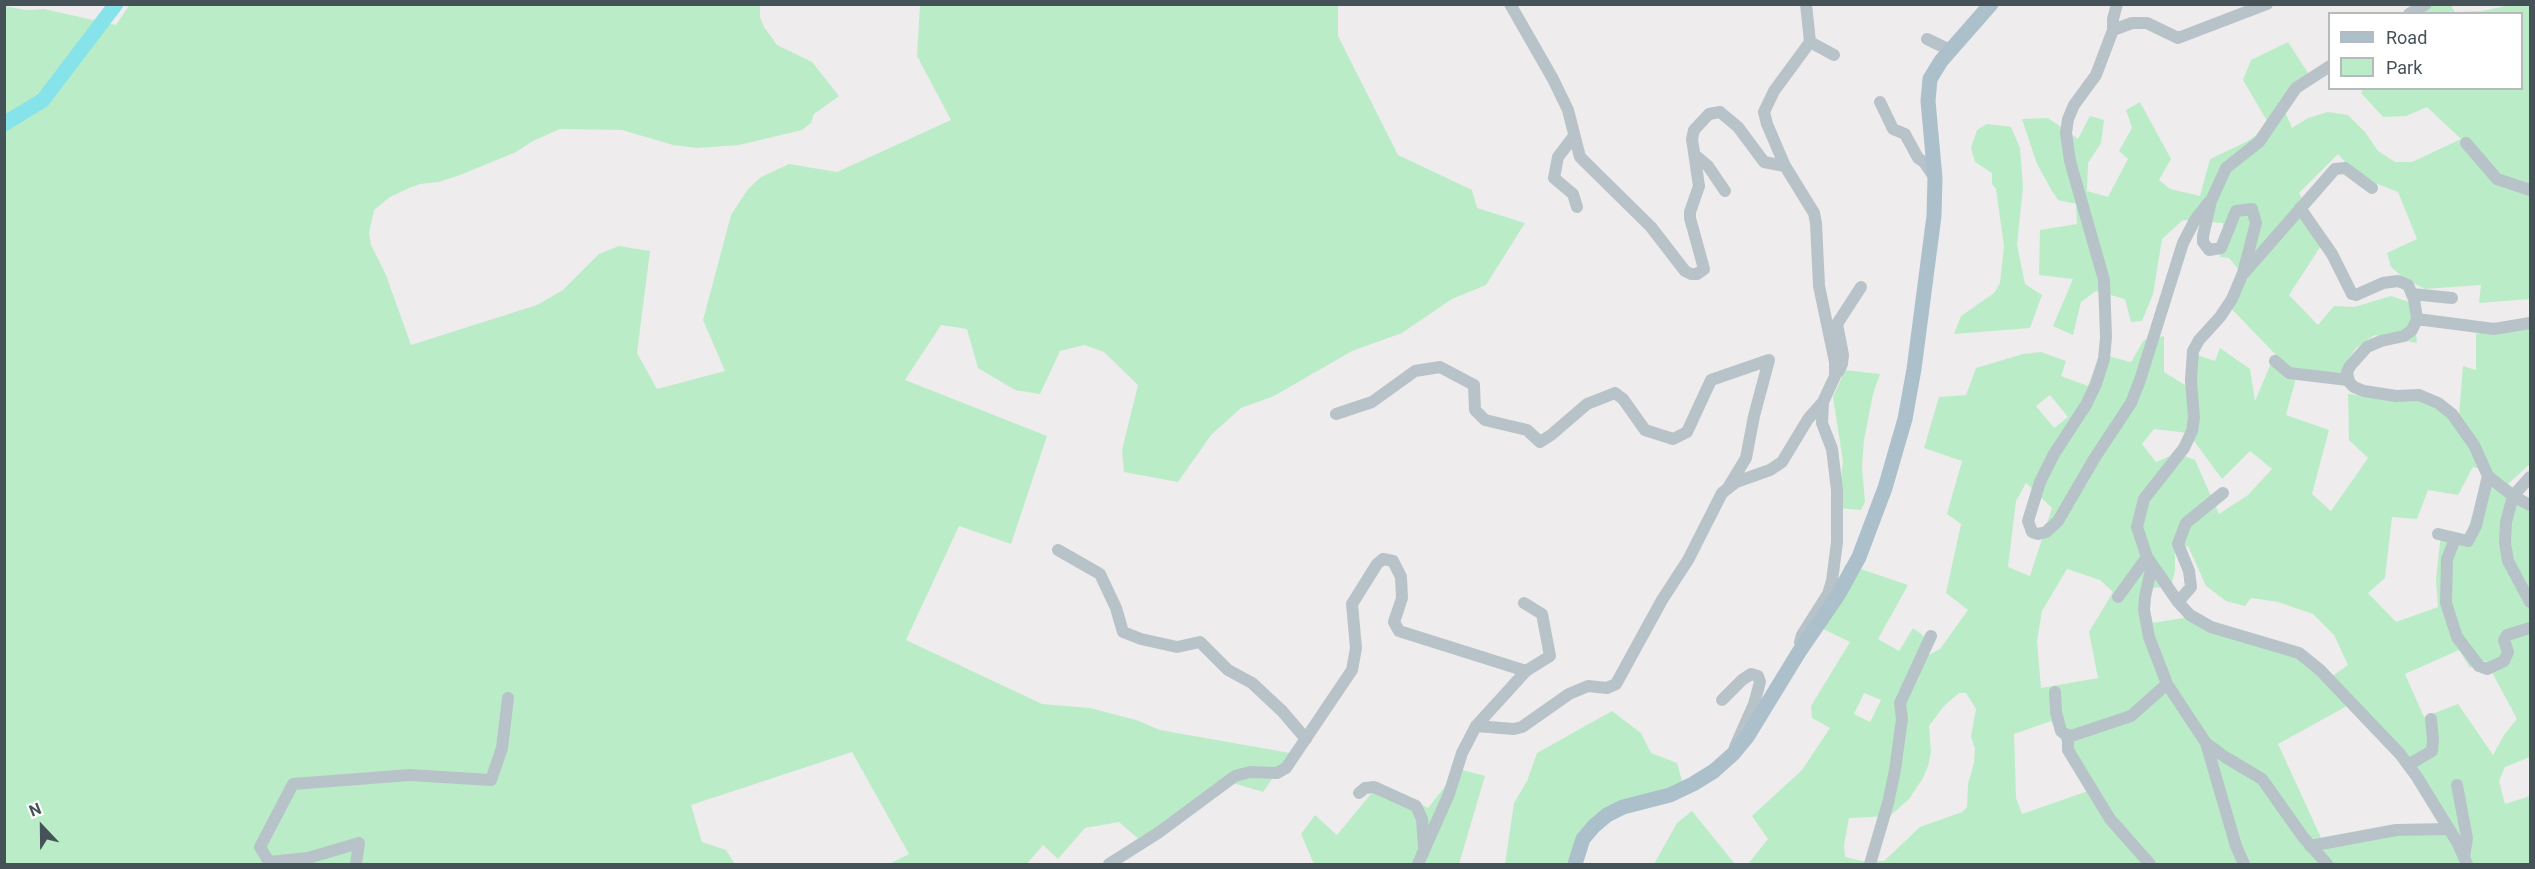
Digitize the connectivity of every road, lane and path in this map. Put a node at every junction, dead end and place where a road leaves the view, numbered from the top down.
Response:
1 (1510, 4) edge
2 (1806, 4) edge
3 (1991, 4) edge
4 (2117, 4) edge
5 (2267, 4) edge
6 (2426, 4) edge
7 (2412, 12) edge
8 (2113, 30) junction
9 (1927, 39) dead end
10 (1810, 42) junction
11 (1950, 50) junction
12 (1834, 54) dead end
13 (2328, 67) edge
14 (1880, 102) dead end
15 (1574, 136) junction
16 (2466, 143) dead end
17 (1695, 155) junction
18 (1785, 166) junction
19 (1935, 178) junction
20 (2372, 188) dead end
21 (2530, 190) edge
22 (1725, 191) dead end
23 (2211, 201) junction
24 (1577, 207) dead end
25 (2300, 208) junction
26 (2243, 273) junction
27 (1861, 287) dead end
28 (2412, 294) junction
29 (2452, 298) dead end
30 (2417, 319) junction
31 (2530, 323) edge
32 (2275, 361) dead end
33 (1835, 376) junction
34 (2348, 380) junction
35 (1822, 402) junction
36 (1336, 414) dead end
37 (2488, 477) junction
38 (2530, 477) edge
39 (1729, 486) junction
40 (2223, 493) dead end
41 (2513, 496) junction
42 (2530, 505) edge
43 (2438, 534) dead end
44 (2455, 539) junction
45 (1058, 550) dead end
46 (2150, 561) junction
47 (2118, 597) dead end
48 (2178, 602) junction
49 (2530, 602) edge
50 (1524, 603) dead end
51 (2530, 628) edge
52 (1931, 636) dead end
53 (1799, 652) junction
54 (1526, 671) junction
55 (2168, 684) junction
56 (2055, 692) dead end
57 (508, 698) dead end
58 (1722, 700) dead end
59 (2431, 719) dead end
60 (1476, 726) junction
61 (2067, 736) junction
62 (1306, 739) junction
63 (2206, 743) junction
64 (1733, 754) junction
65 (2409, 765) junction
66 (2457, 785) dead end
67 (1359, 793) dead end
68 (2449, 829) junction
69 (2310, 846) junction
70 (1425, 848) junction
71 (2466, 861) edge
72 (356, 864) edge
73 (1109, 864) edge
74 (1418, 864) edge
75 (1575, 864) edge
76 (1869, 864) edge
77 (2150, 864) edge
78 (2244, 864) edge
79 (2327, 864) edge

1 - 15 street
2 - 10 street
3 - 11 main road
4 - 8 street
5 - 8 street
6 - 7 street
8 - 23 street
9 - 11 street
10 - 12 street
10 - 18 street
11 - 19 main road
13 - 23 street
14 - 19 street
15 - 17 street
15 - 24 street
16 - 21 street
17 - 18 street
17 - 22 street
18 - 33 street
19 - 53 main road
20 - 25 street
23 - 26 street
25 - 26 street
25 - 28 street
26 - 46 street
27 - 33 street
28 - 29 street
28 - 30 street
30 - 31 street
30 - 34 street
32 - 34 street
33 - 35 street
34 - 37 street
35 - 39 street
35 - 53 street
36 - 39 street
37 - 41 street
37 - 44 street
38 - 41 street
39 - 60 street
40 - 48 street
41 - 42 street
41 - 49 street
43 - 44 street
44 - 51 street
45 - 62 street
46 - 47 street
46 - 48 street
46 - 55 street
48 - 65 street
50 - 54 street
52 - 76 street
53 - 64 main road
54 - 60 street
54 - 62 street
55 - 61 street
55 - 63 street
56 - 61 street
57 - 72 street
58 - 64 street
59 - 65 street
60 - 70 street
61 - 77 street
62 - 73 street
63 - 69 street
63 - 78 street
64 - 75 main road
65 - 68 street
66 - 71 street
67 - 70 street
68 - 69 street
68 - 71 street
69 - 79 street
70 - 74 street

